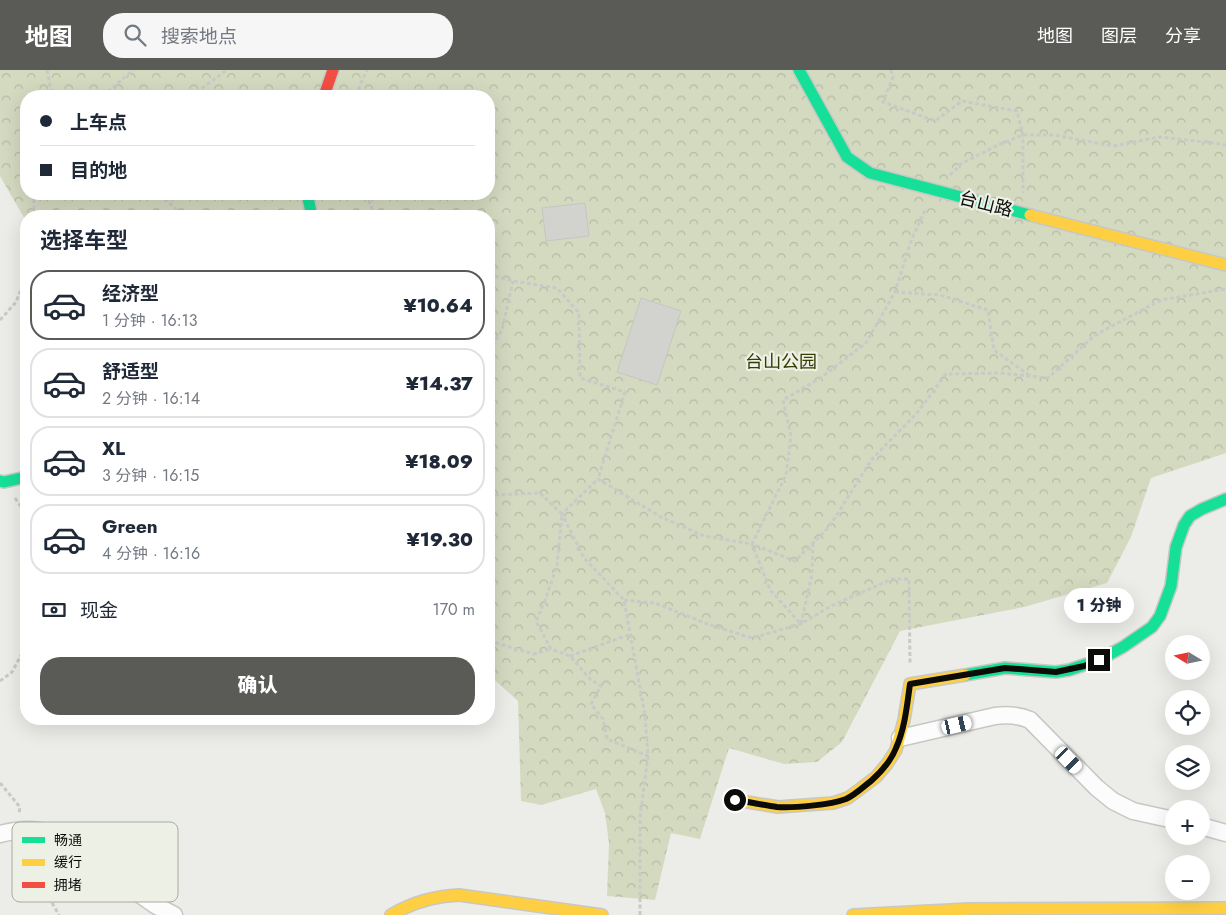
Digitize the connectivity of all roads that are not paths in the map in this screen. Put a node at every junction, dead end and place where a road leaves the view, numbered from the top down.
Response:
1 (333, 70) edge
2 (799, 70) edge
3 (326, 90) edge
4 (1226, 265) edge
5 (20, 478) edge
6 (0, 481) edge
7 (1226, 499) edge
8 (900, 738) junction
9 (735, 800) dead end
10 (1165, 818) edge
11 (1210, 828) edge
12 (1226, 832) edge
13 (151, 902) edge
14 (1226, 908) edge
15 (174, 915) edge
16 (391, 915) edge
17 (602, 915) edge
18 (853, 915) edge

1 - 3 street
2 - 4 street, 台山路
5 - 6 street
7 - 8 street
8 - 9 street
8 - 10 street
11 - 12 street
13 - 15 street
14 - 18 street
16 - 17 street

